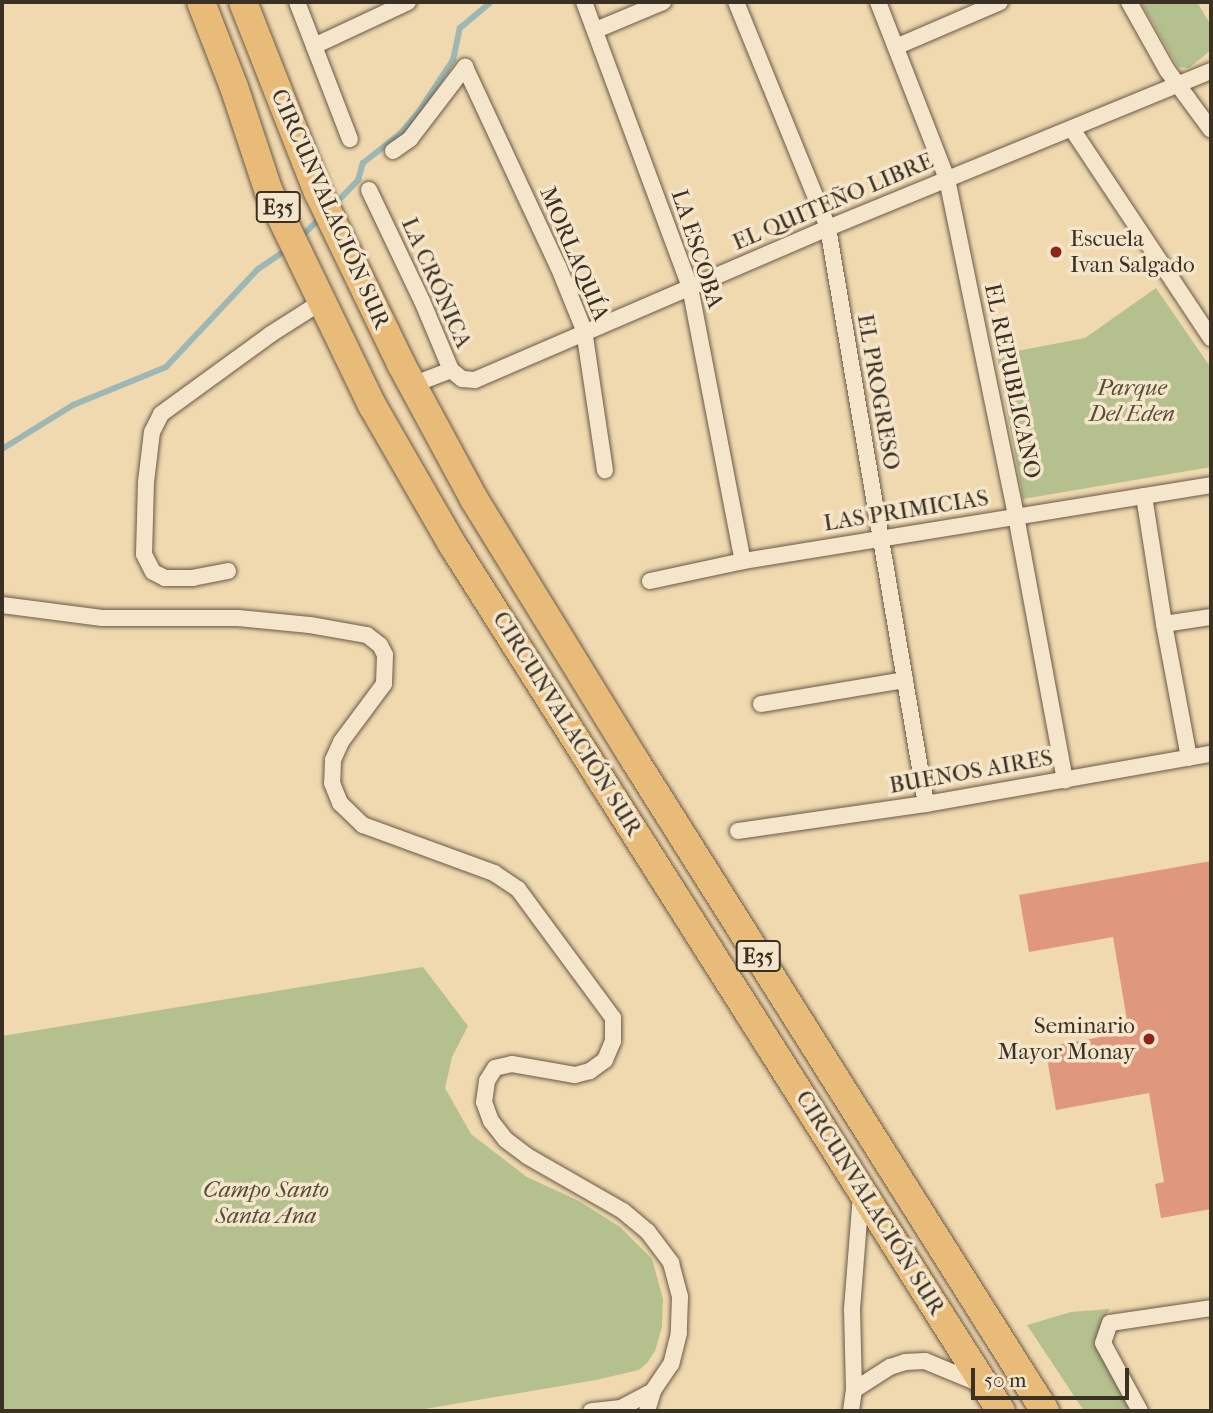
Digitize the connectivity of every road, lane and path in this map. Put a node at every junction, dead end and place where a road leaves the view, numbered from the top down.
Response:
1 (201, 2) edge
2 (243, 2) edge
3 (297, 2) edge
4 (408, 2) edge
5 (584, 2) edge
6 (663, 2) edge
7 (736, 2) edge
8 (878, 2) edge
9 (1000, 2) edge
10 (1129, 2) edge
11 (596, 30) junction
12 (314, 46) junction
13 (898, 46) junction
14 (1211, 71) edge
15 (1179, 85) junction
16 (1072, 129) junction
17 (1211, 130) edge
18 (350, 139) dead end
19 (393, 151) dead end
20 (947, 179) junction
21 (369, 190) dead end
22 (828, 228) junction
23 (690, 287) junction
24 (321, 302) junction
25 (584, 330) junction
26 (1211, 338) edge
27 (451, 370) junction
28 (475, 380) joint
29 (412, 385) junction
30 (605, 470) dead end
31 (1211, 485) edge
32 (1144, 496) junction
33 (1016, 516) junction
34 (880, 539) junction
35 (743, 561) junction
36 (228, 571) dead end
37 (650, 581) dead end
38 (2, 605) edge
39 (1211, 617) edge
40 (1164, 624) junction
41 (905, 680) junction
42 (761, 704) dead end
43 (1211, 754) edge
44 (1189, 758) junction
45 (1065, 779) junction
46 (926, 804) junction
47 (738, 831) dead end
48 (840, 1152) junction
49 (1211, 1308) edge
50 (984, 1386) junction
51 (854, 1390) junction
52 (653, 1391) junction
53 (591, 1411) edge
54 (648, 1411) edge
55 (851, 1411) edge
56 (1001, 1411) edge
57 (1045, 1411) edge
58 (1140, 1411) edge

1 - 24 highway, CIRCUNVALACIÓN SUR / E35
2 - 29 highway, CIRCUNVALACIÓN SUR / E35
3 - 12 street
4 - 12 street
5 - 11 street, LA ESCOBA
6 - 11 street
7 - 22 street, EL PROGRESO
8 - 13 street, EL REPUBLICANO
9 - 13 street
10 - 15 street
11 - 23 street, LA ESCOBA
12 - 18 street
13 - 20 street, EL REPUBLICANO
14 - 15 street, EL QUITEÑO LIBRE
15 - 16 street, EL QUITEÑO LIBRE
15 - 17 street
16 - 20 street, EL QUITEÑO LIBRE
16 - 26 street
19 - 25 street, MORLAQUÍA
20 - 22 street, EL QUITEÑO LIBRE
20 - 33 street, EL REPUBLICANO
21 - 27 street, LA CRÓNICA
22 - 23 street, EL QUITEÑO LIBRE
22 - 34 street, EL PROGRESO
23 - 25 street, EL QUITEÑO LIBRE
23 - 35 street, LA ESCOBA
24 - 36 street
24 - 48 highway, CIRCUNVALACIÓN SUR / E35
25 - 28 street, EL QUITEÑO LIBRE
25 - 30 street, MORLAQUÍA
27 - 28 street, LA CRÓNICA
27 - 29 street
29 - 57 highway, CIRCUNVALACIÓN SUR / E35
31 - 32 street, LAS PRIMICIAS
32 - 33 street, LAS PRIMICIAS
32 - 40 street
33 - 34 street, LAS PRIMICIAS
33 - 45 street, EL REPUBLICANO
34 - 35 street, LAS PRIMICIAS
34 - 41 street, EL PROGRESO
35 - 37 street, LAS PRIMICIAS
38 - 52 street
39 - 40 street
40 - 44 street
41 - 42 street
41 - 46 street, EL PROGRESO
43 - 44 street, BUENOS AIRES
44 - 45 street, BUENOS AIRES
45 - 46 street, BUENOS AIRES
46 - 47 street, BUENOS AIRES
48 - 50 highway, CIRCUNVALACIÓN SUR / E35
48 - 51 street
49 - 58 street
50 - 51 street
50 - 56 highway, CIRCUNVALACIÓN SUR / E35
51 - 55 street
52 - 53 street
52 - 54 street

